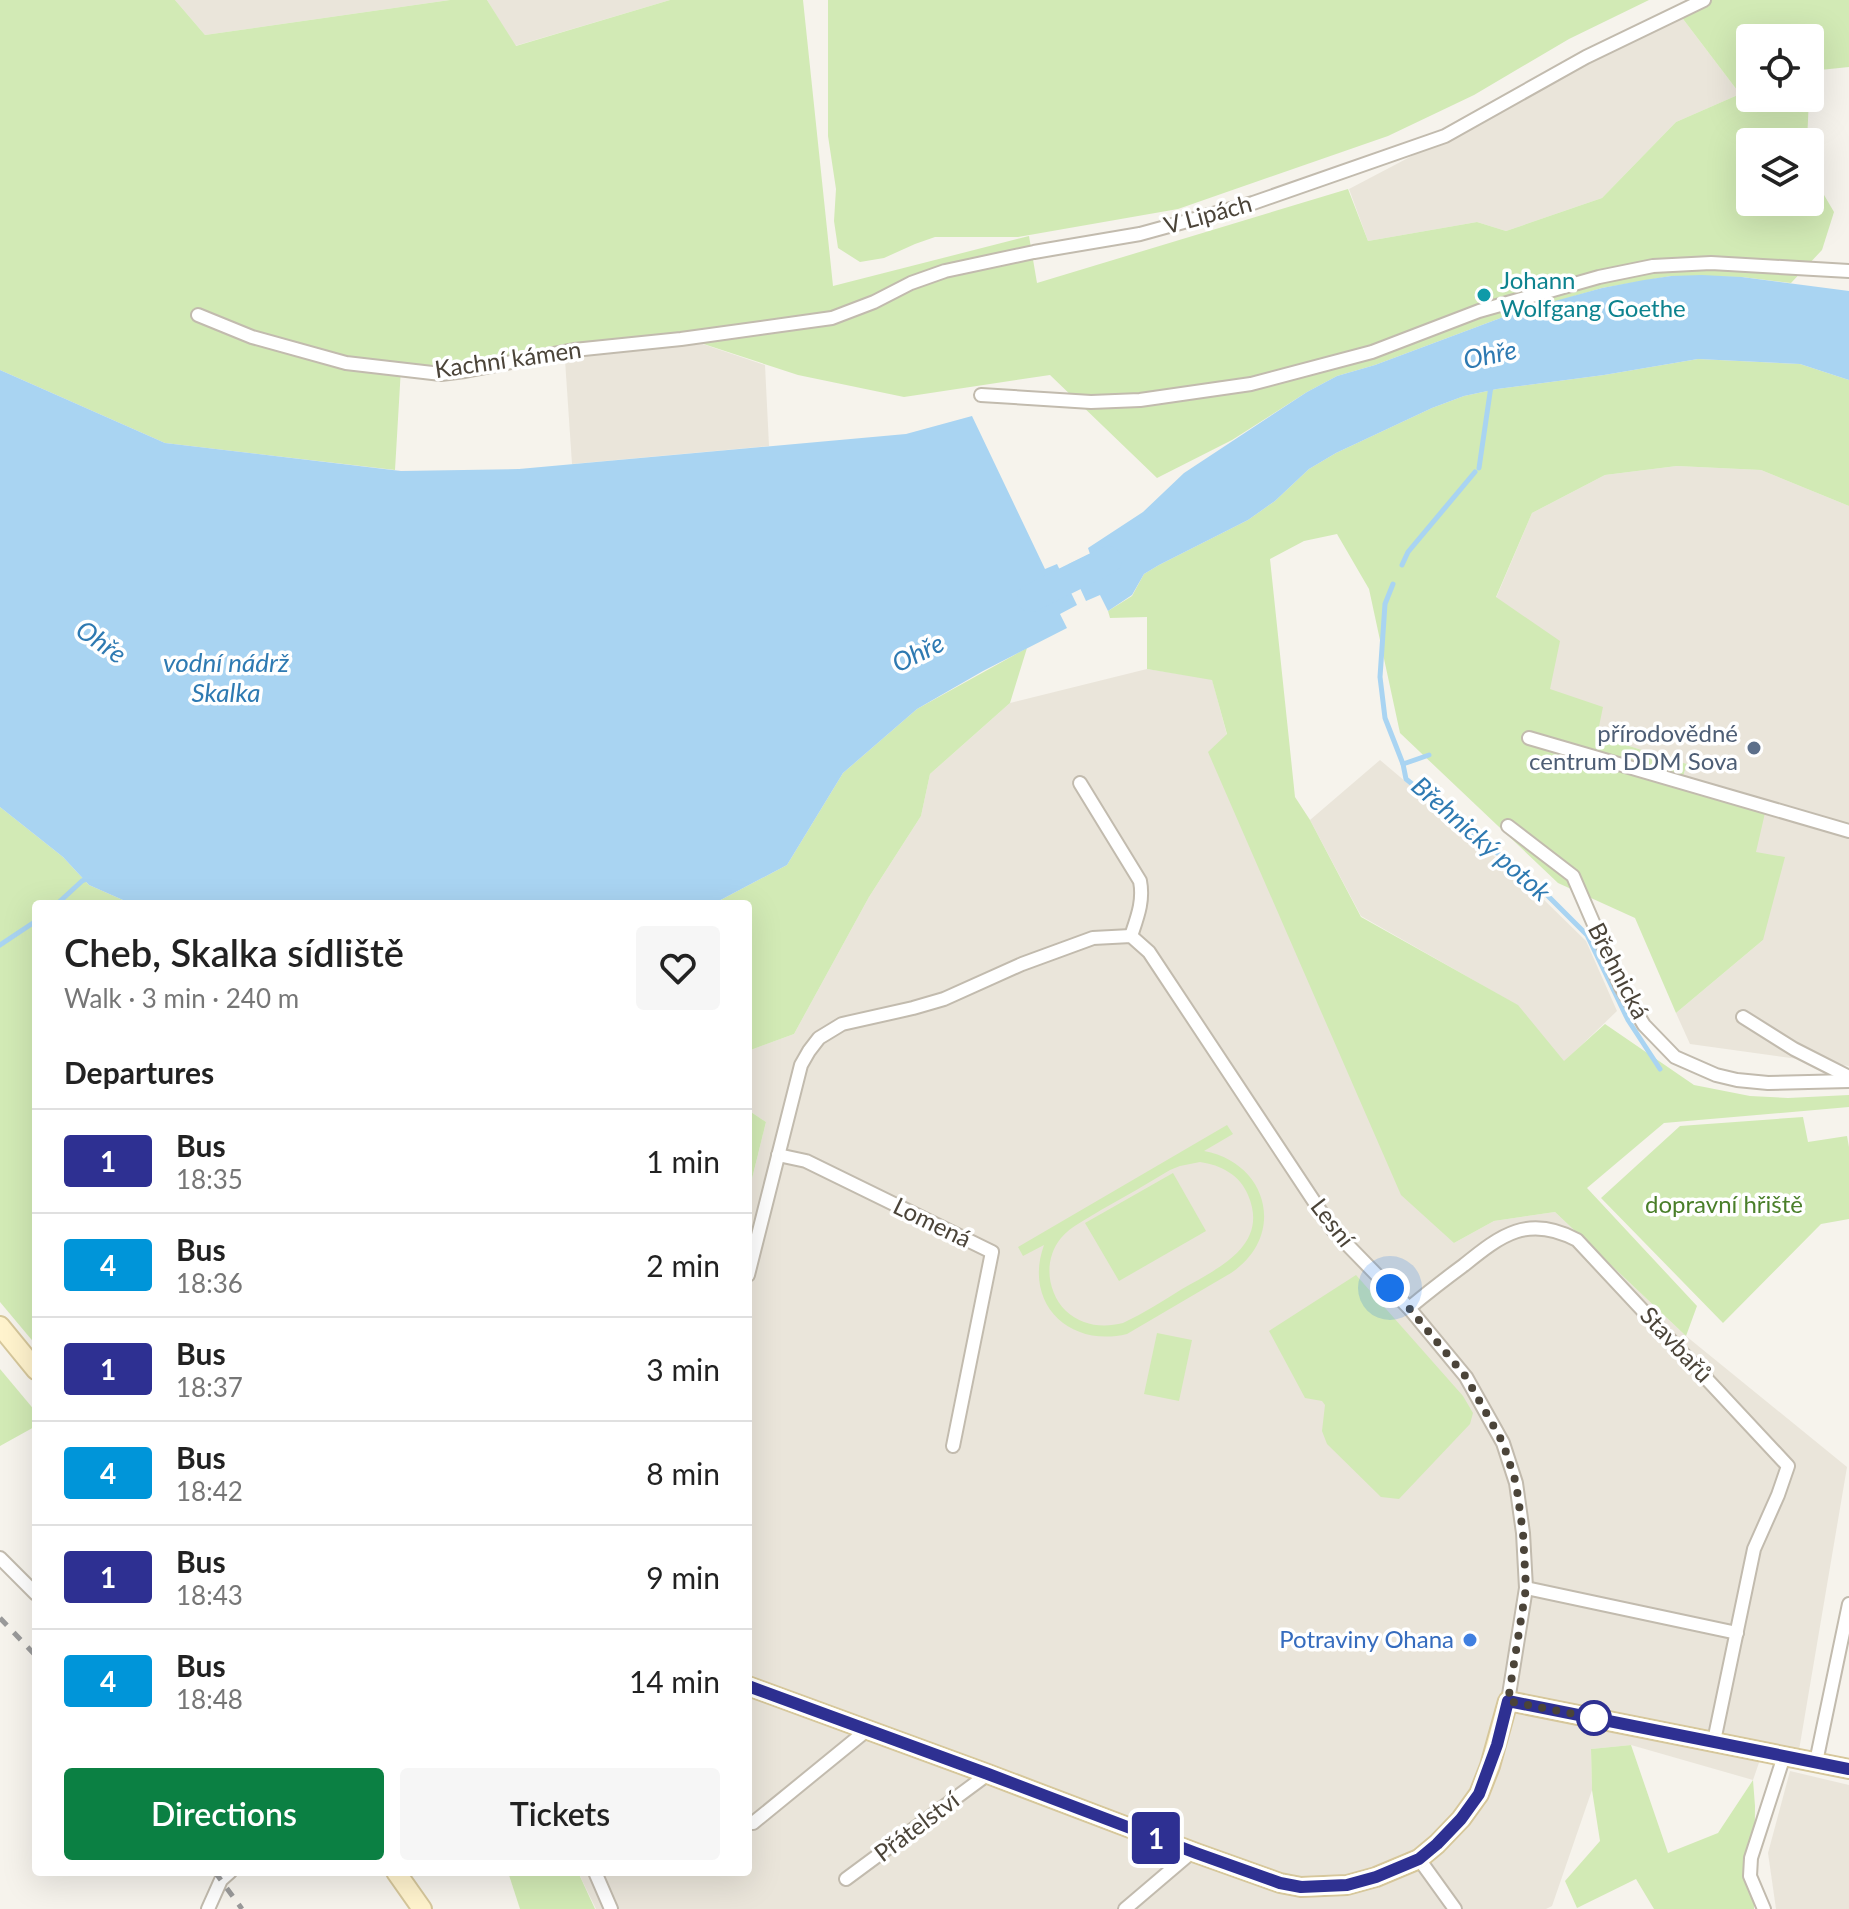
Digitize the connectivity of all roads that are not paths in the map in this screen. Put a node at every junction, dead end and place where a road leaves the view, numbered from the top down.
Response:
1 (1704, 0) edge
2 (1849, 271) edge
3 (198, 315) dead end
4 (681, 339) joint
5 (981, 395) dead end
6 (1529, 738) dead end
7 (1080, 783) dead end
8 (1508, 826) dead end
9 (1849, 831) edge
10 (1131, 936) junction
11 (1743, 1017) dead end
12 (1849, 1079) edge
13 (778, 1155) junction
14 (752, 1256) edge
15 (1409, 1308) junction
16 (0, 1326) edge
17 (32, 1365) edge
18 (953, 1446) dead end
19 (0, 1558) edge
20 (1526, 1588) junction
21 (32, 1590) edge
22 (1849, 1604) edge
23 (1737, 1633) junction
24 (752, 1687) edge
25 (1508, 1701) junction
26 (867, 1730) junction
27 (1714, 1741) junction
28 (1784, 1756) junction
29 (1816, 1762) junction
30 (1849, 1769) edge
31 (988, 1774) junction
32 (753, 1823) dead end
33 (1192, 1852) junction
34 (1419, 1859) junction
35 (226, 1876) edge
36 (399, 1876) edge
37 (597, 1876) edge
38 (846, 1879) dead end
39 (208, 1909) edge
40 (422, 1909) edge
41 (611, 1909) edge
42 (1125, 1909) edge
43 (1455, 1909) edge
44 (1764, 1909) edge

1 - 4 street, V Lipách
2 - 5 street
3 - 4 street, Kachní kámen
6 - 9 street
7 - 10 street
8 - 12 street, Břehnická
10 - 13 street
10 - 15 street, Lesní
11 - 12 street, Břehnická
13 - 14 street
13 - 18 street, Lomená
15 - 20 street, Lesní
15 - 23 street, Stavbařů
16 - 17 street
19 - 21 street
20 - 23 street
20 - 25 street, Lesní
22 - 29 street
23 - 27 street, Stavbařů
24 - 26 street, Přátelství
25 - 27 street
25 - 34 street, Přátelství
26 - 31 street, Přátelství
26 - 32 street
27 - 28 street
28 - 29 street
28 - 44 street
29 - 30 street
31 - 33 street, Přátelství
31 - 38 street, Přátelství
33 - 34 street, Přátelství
33 - 42 street
34 - 43 street
35 - 39 street
36 - 40 street
37 - 41 street

